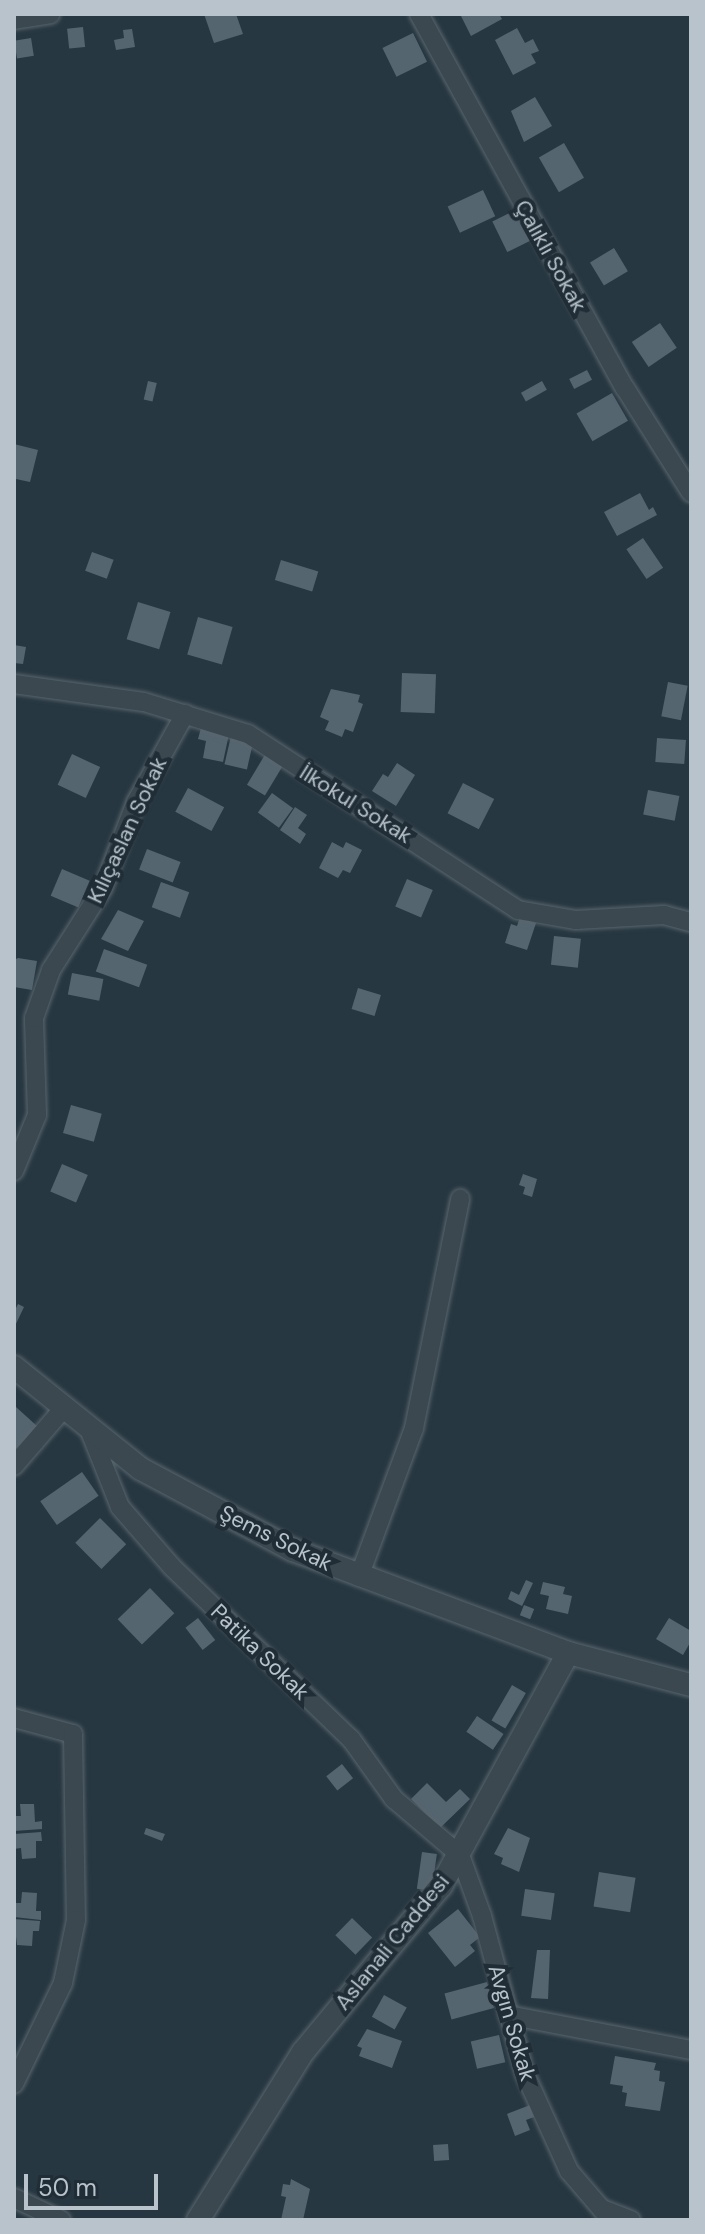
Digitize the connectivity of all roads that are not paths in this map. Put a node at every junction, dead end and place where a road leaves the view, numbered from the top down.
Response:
1 (51, 14) edge
2 (419, 14) edge
3 (14, 20) edge
4 (691, 493) edge
5 (14, 684) edge
6 (185, 714) junction
7 (691, 922) edge
8 (14, 1171) edge
9 (460, 1199) dead end
10 (14, 1367) edge
11 (63, 1409) junction
12 (89, 1429) junction
13 (14, 1466) edge
14 (359, 1577) junction
15 (568, 1653) junction
16 (691, 1685) edge
17 (14, 1718) edge
18 (460, 1855) junction
19 (508, 2015) junction
20 (691, 2050) edge
21 (14, 2084) edge
22 (14, 2198) edge
23 (606, 2215) edge
24 (61, 2220) edge
25 (198, 2220) edge
26 (631, 2220) edge

1 - 3 street
2 - 4 street, Çalıklı Sokak
5 - 6 street, İlkokul Sokak
6 - 7 street, İlkokul Sokak
6 - 8 street, Kılıçaslan Sokak
9 - 14 street
10 - 11 street, Şems Sokak
11 - 12 street, Şems Sokak
11 - 13 street
12 - 14 street, Şems Sokak
12 - 18 street, Patika Sokak
14 - 15 street, Şems Sokak
15 - 16 street, Şems Sokak
15 - 18 street, Aslanali Caddesi
17 - 21 street
18 - 19 street, Avgın Sokak
18 - 25 street, Aslanali Caddesi
19 - 20 street
19 - 23 street, Avgın Sokak
22 - 24 street
23 - 26 street

